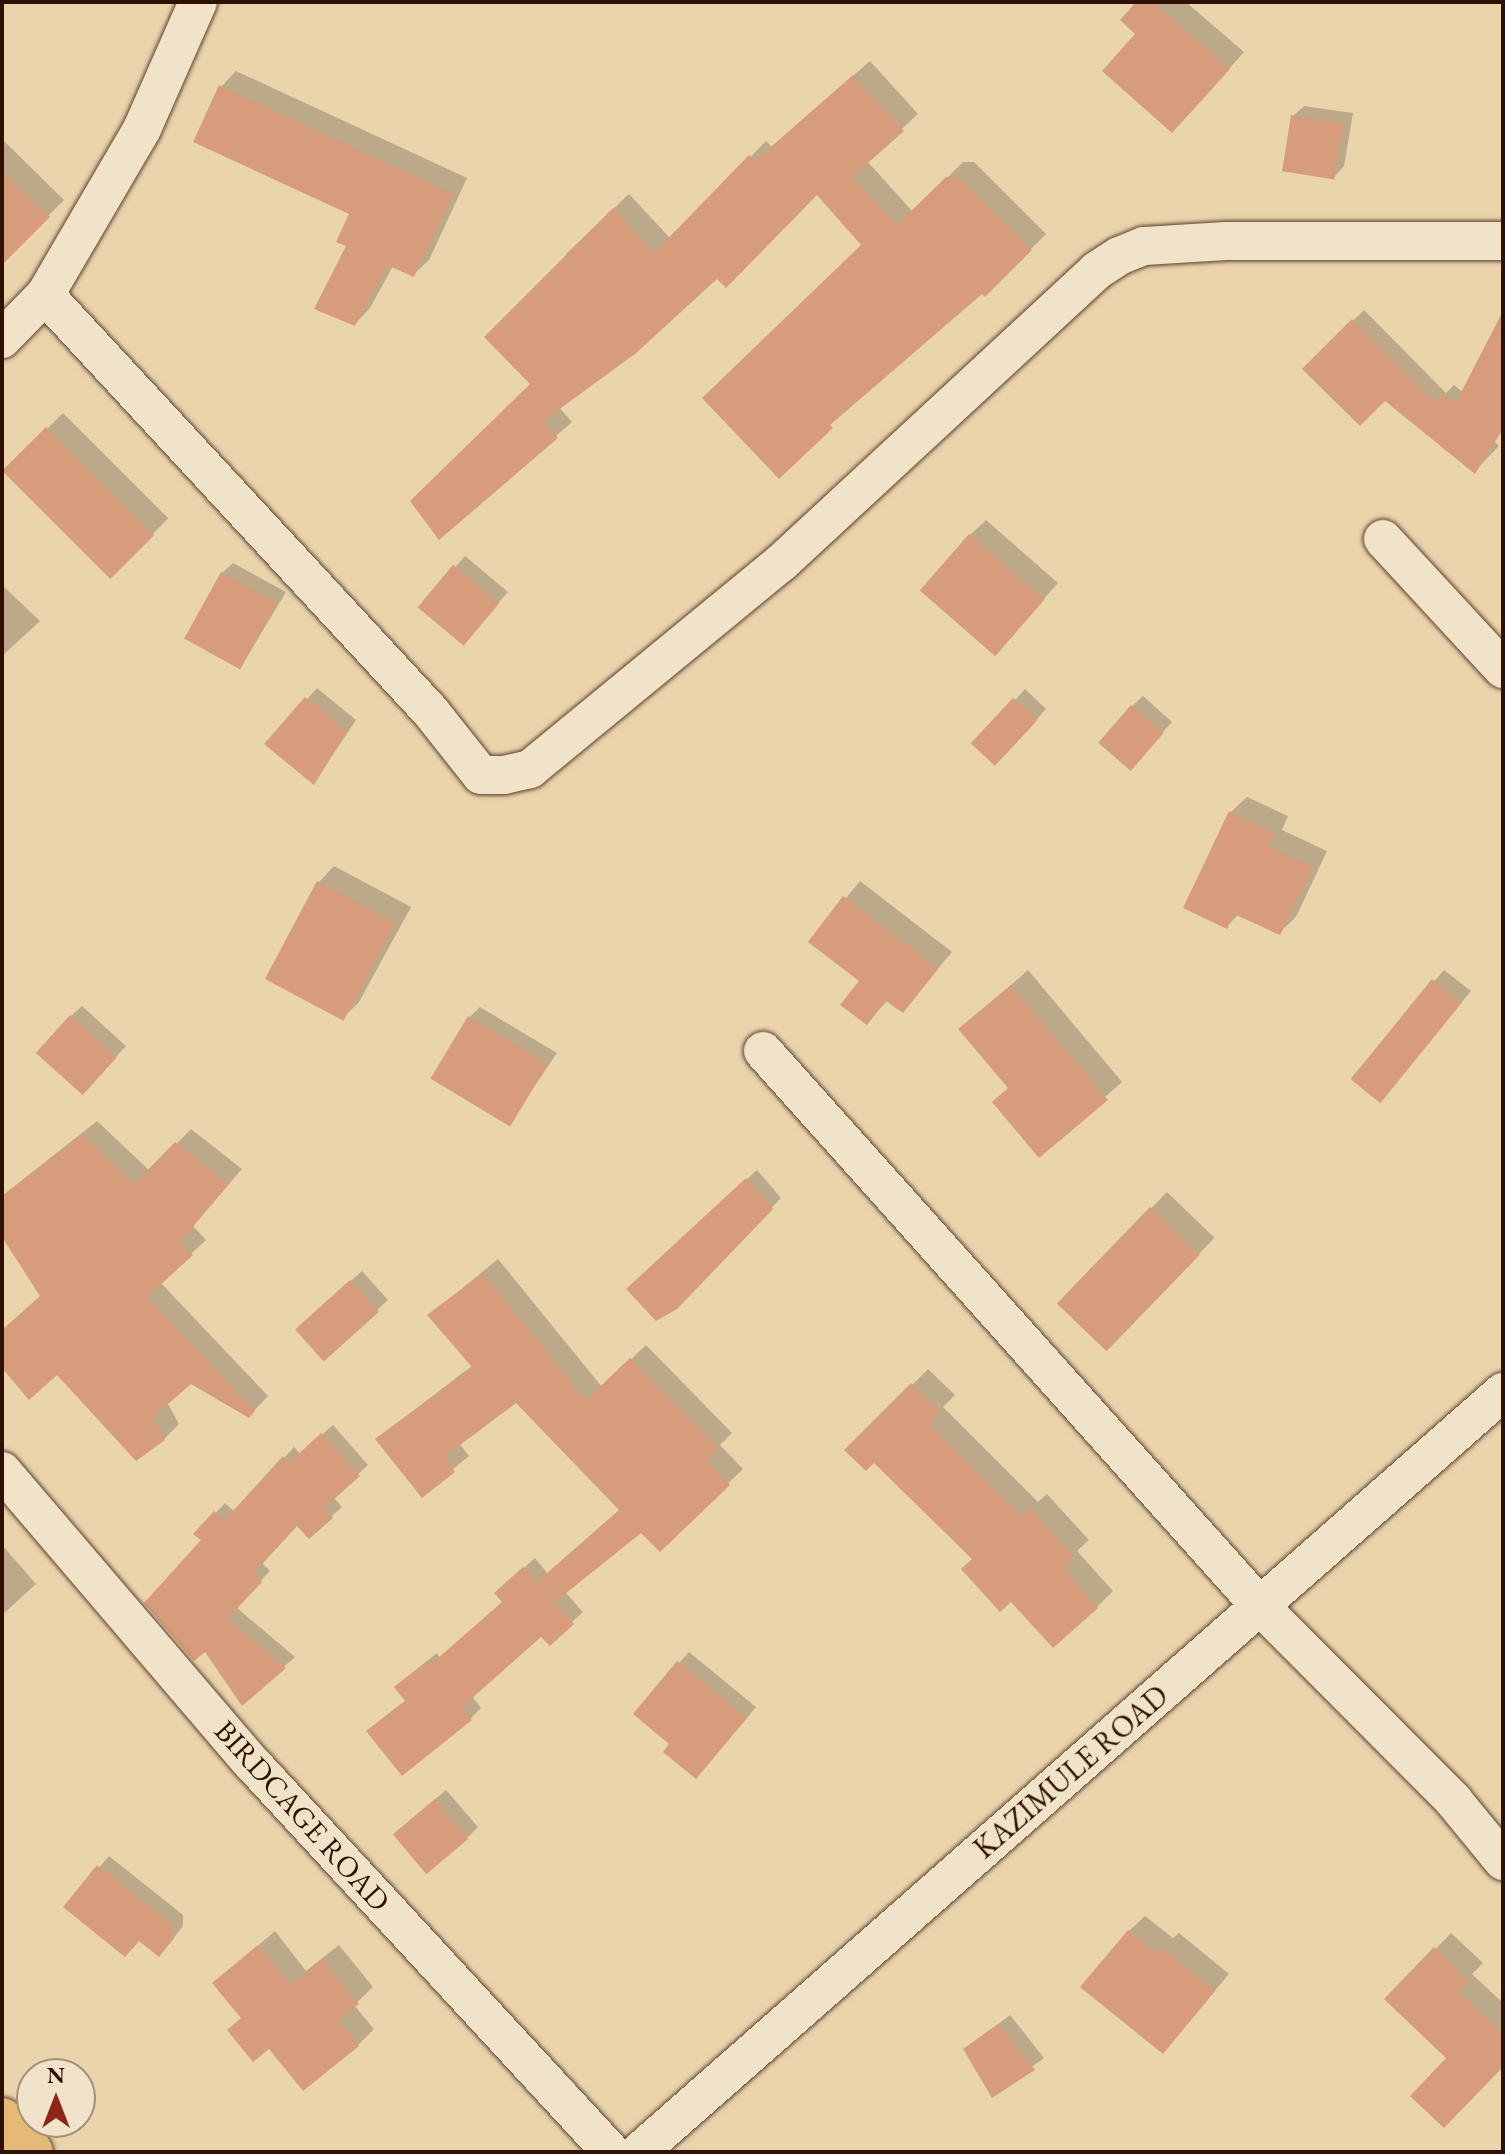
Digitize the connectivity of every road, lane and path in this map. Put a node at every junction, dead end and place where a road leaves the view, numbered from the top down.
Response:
1 (198, 2) edge
2 (1503, 241) edge
3 (45, 295) junction
4 (2, 339) edge
5 (1383, 539) dead end
6 (1503, 669) edge
7 (763, 1051) dead end
8 (1503, 1392) edge
9 (2, 1471) edge
10 (1260, 1606) junction
11 (1503, 1861) edge
12 (611, 2152) edge
13 (639, 2152) edge

1 - 3 street
2 - 3 street
3 - 4 street
5 - 6 street
7 - 10 street
8 - 10 street, KAZIMULE ROAD
9 - 12 street, BIRDCAGE ROAD
10 - 11 street
10 - 13 street, KAZIMULE ROAD

